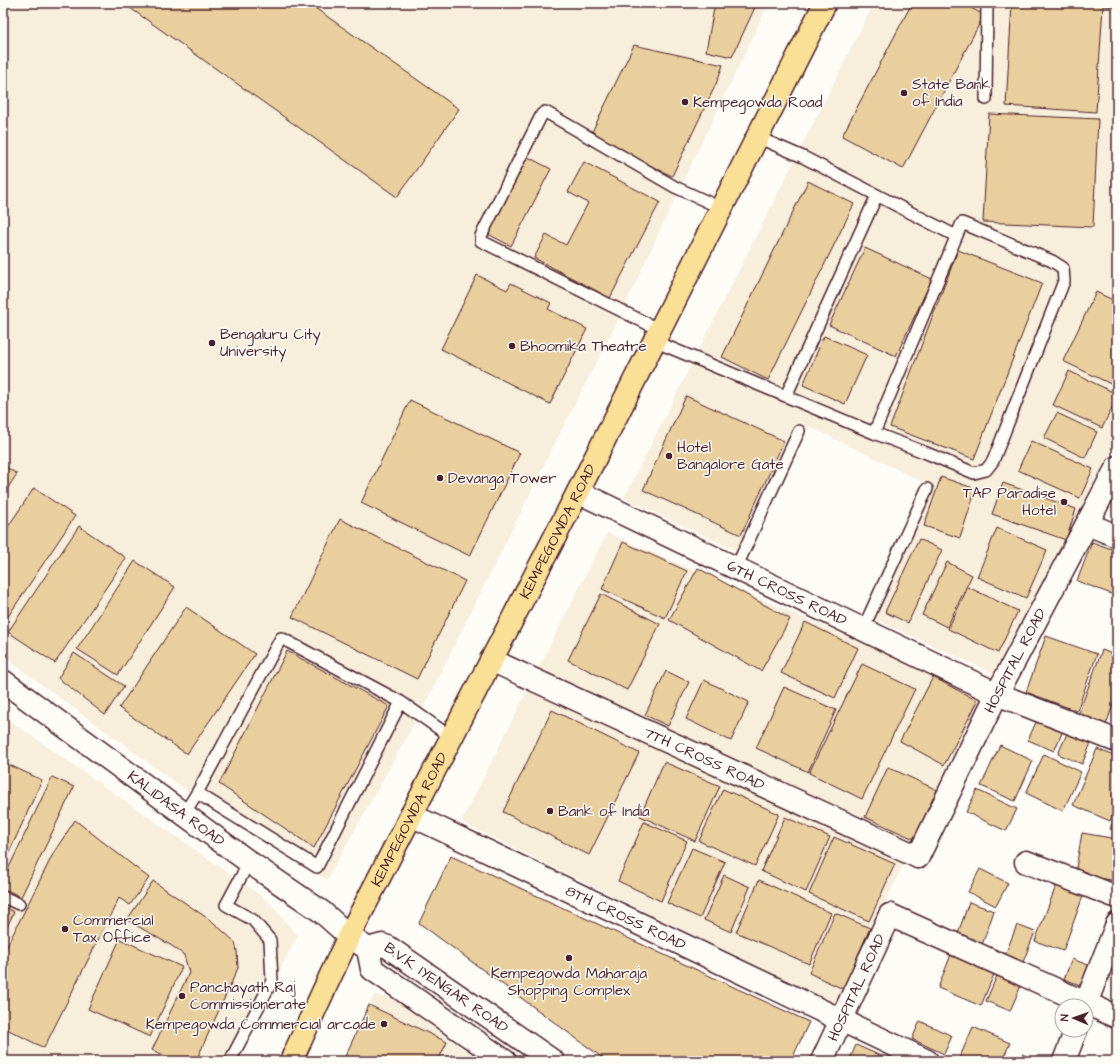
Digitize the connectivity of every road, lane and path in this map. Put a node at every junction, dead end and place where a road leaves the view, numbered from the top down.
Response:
1 (825, 3) edge
2 (987, 3) edge
3 (986, 99) dead end
4 (757, 137) junction
5 (877, 195) junction
6 (721, 208) junction
7 (956, 236) junction
8 (657, 335) junction
9 (786, 396) junction
10 (799, 431) dead end
11 (874, 433) junction
12 (1117, 467) edge
13 (927, 489) dead end
14 (578, 492) junction
15 (1087, 524) junction
16 (1117, 536) edge
17 (736, 568) junction
18 (863, 630) junction
19 (491, 660) junction
20 (3, 681) edge
21 (997, 694) junction
22 (401, 702) junction
23 (451, 737) junction
24 (1117, 741) edge
25 (197, 793) junction
26 (184, 814) junction
27 (411, 815) junction
28 (918, 857) joint
29 (249, 862) junction
30 (1026, 862) dead end
31 (3, 897) edge
32 (1117, 897) edge
33 (19, 904) dead end
34 (1117, 924) edge
35 (349, 936) junction
36 (368, 949) junction
37 (1070, 998) edge
38 (1088, 998) edge
39 (1094, 1008) edge
40 (1117, 1017) edge
41 (841, 1020) junction
42 (1073, 1038) edge
43 (230, 1061) edge
44 (291, 1061) edge
45 (505, 1061) edge
46 (553, 1061) edge
47 (822, 1061) edge
48 (927, 1061) edge
49 (1064, 1061) edge

1 - 4 main road, KEMPEGOWDA ROAD
2 - 3 lane
4 - 5 lane
4 - 6 main road, KEMPEGOWDA ROAD
5 - 7 lane
5 - 9 lane
6 - 8 main road, KEMPEGOWDA ROAD
6 - 8 lane
7 - 11 lane
7 - 11 lane
8 - 9 lane
8 - 14 main road, KEMPEGOWDA ROAD
9 - 11 lane
10 - 17 lane
12 - 15 street, HOSPITAL ROAD
13 - 18 lane
14 - 17 street, 6TH CROSS ROAD
14 - 19 main road, KEMPEGOWDA ROAD
15 - 16 street
15 - 21 street, HOSPITAL ROAD
17 - 18 street, 6TH CROSS ROAD
18 - 21 street, 6TH CROSS ROAD
19 - 23 main road, KEMPEGOWDA ROAD
19 - 28 street, 7TH CROSS ROAD
20 - 26 street, KALIDASA ROAD
21 - 24 street, 6TH CROSS ROAD
21 - 28 street, HOSPITAL ROAD
22 - 23 lane
22 - 25 lane
22 - 25 lane
23 - 27 main road, KEMPEGOWDA ROAD
25 - 26 lane
26 - 29 street, KALIDASA ROAD
27 - 35 main road, KEMPEGOWDA ROAD
27 - 41 street, 8TH CROSS ROAD
29 - 35 street, KALIDASA ROAD
29 - 43 lane
30 - 32 street
31 - 33 lane
34 - 38 street
35 - 36 street, KALIDASA ROAD
35 - 44 main road, KEMPEGOWDA ROAD
36 - 45 street, B.V.K. IYENGAR ROAD
36 - 46 street, B.V.K. IYENGAR ROAD
37 - 41 street, HOSPITAL ROAD
39 - 40 street
41 - 47 street, HOSPITAL ROAD
41 - 48 street, 8TH CROSS ROAD
42 - 49 street

